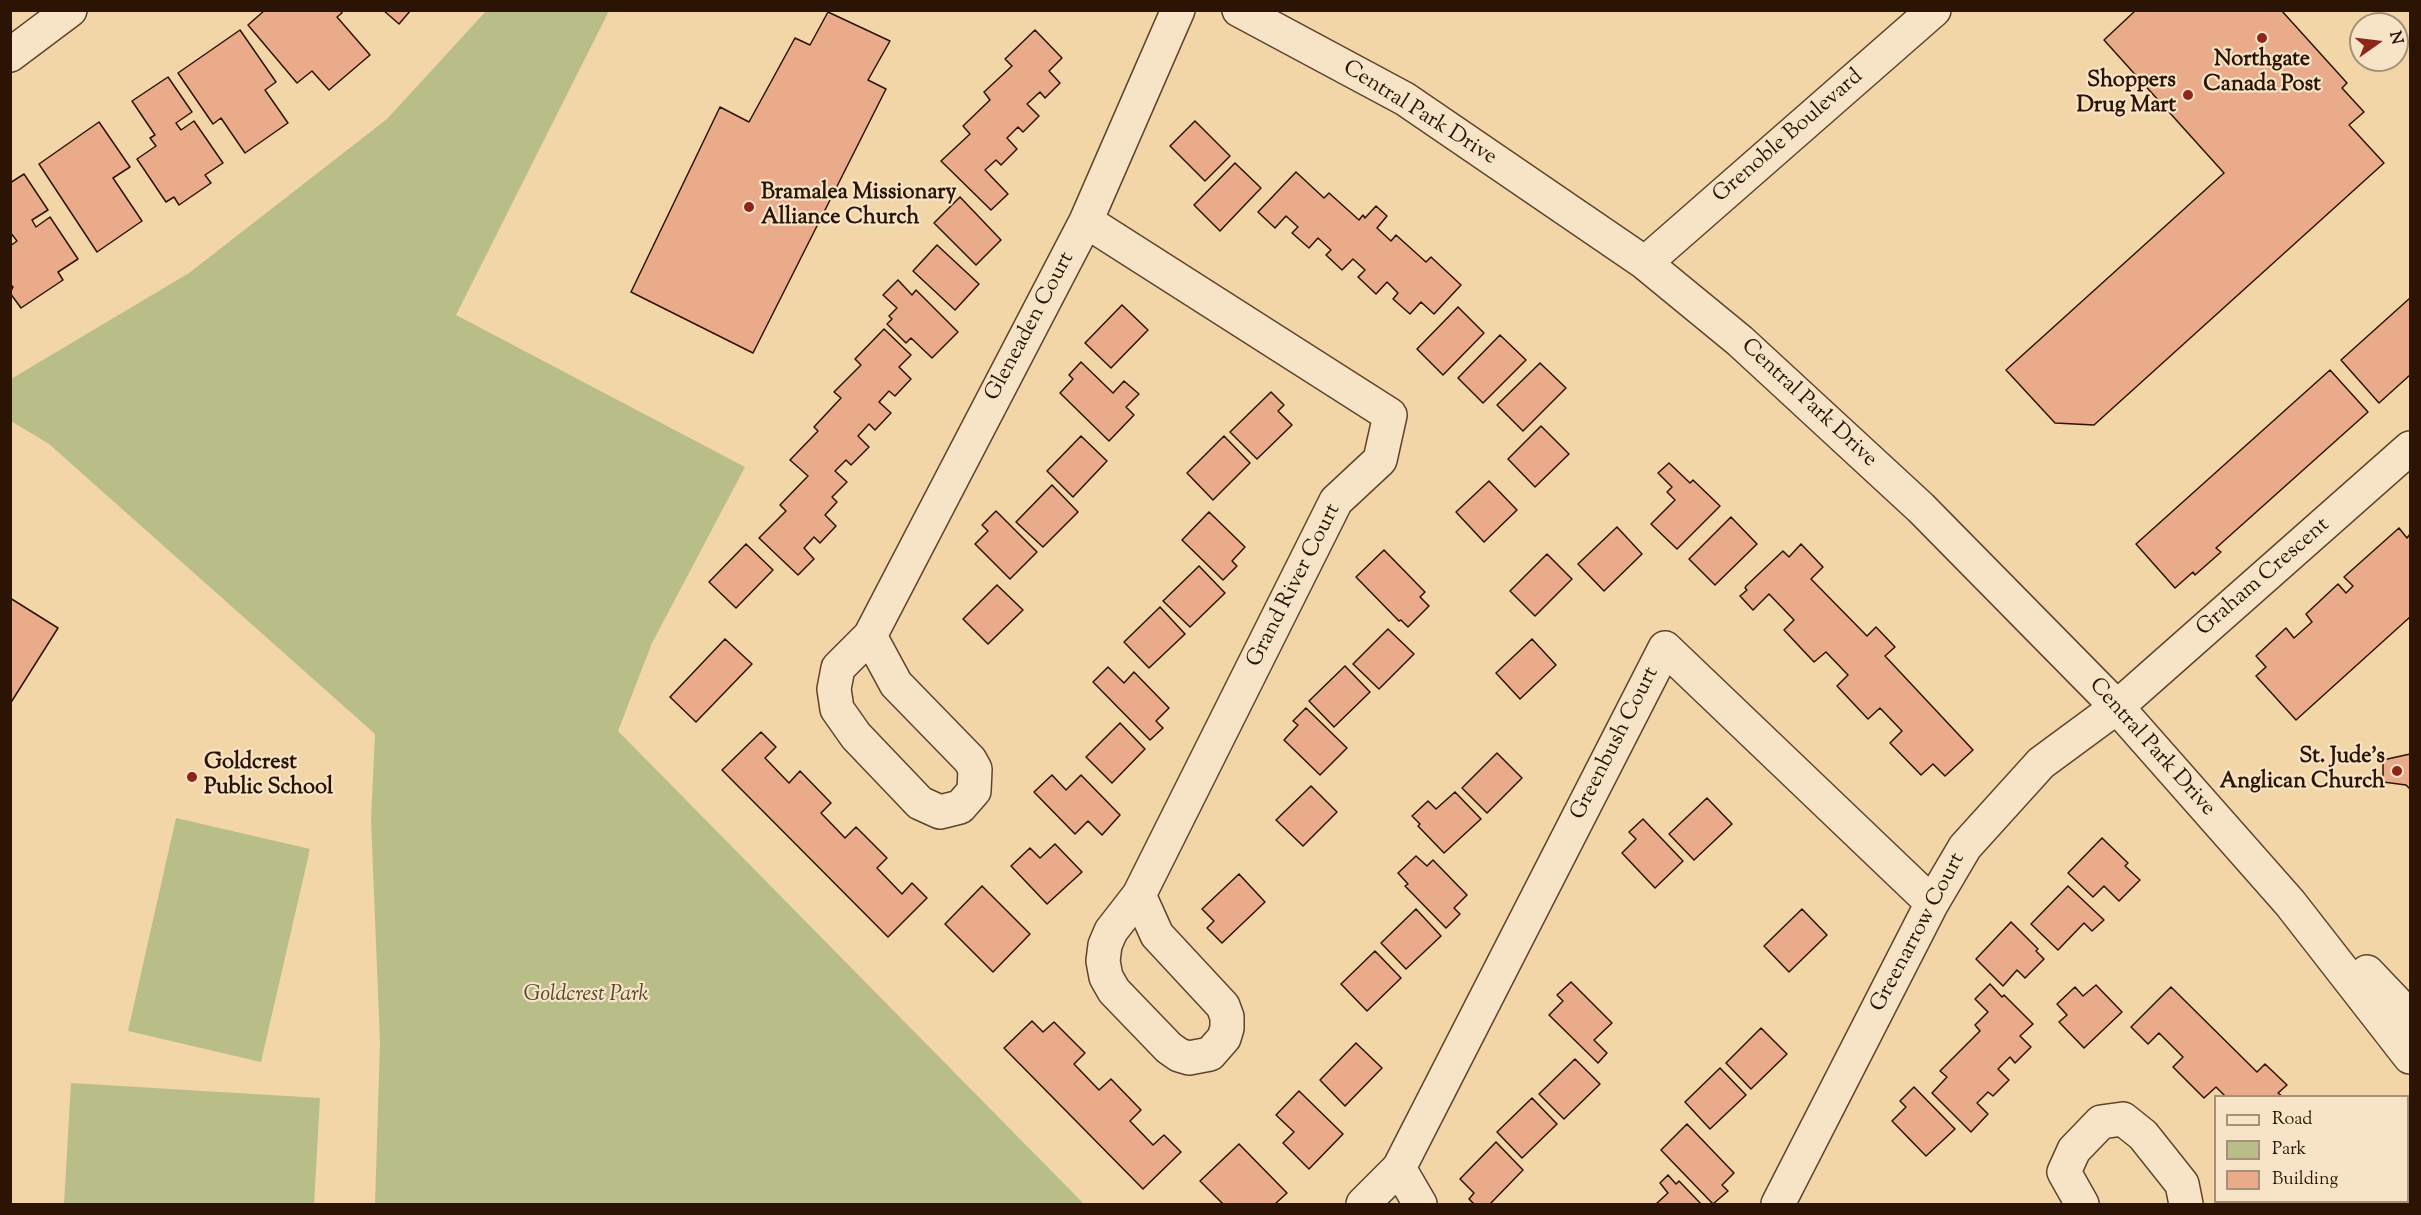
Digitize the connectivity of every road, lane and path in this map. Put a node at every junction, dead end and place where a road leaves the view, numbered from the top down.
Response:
1 (70, 10) edge
2 (1178, 10) edge
3 (1239, 10) edge
4 (1934, 10) edge
5 (10, 55) edge
6 (1086, 221) junction
7 (1645, 264) junction
8 (2410, 448) edge
9 (870, 636) junction
10 (2117, 707) junction
11 (1139, 894) junction
12 (1932, 903) junction
13 (2290, 903) junction
14 (2410, 1017) edge
15 (2410, 1057) edge
16 (1398, 1168) junction
17 (1363, 1204) edge
18 (1420, 1204) edge
19 (1778, 1204) edge
20 (2082, 1204) edge
21 (2186, 1204) edge

1 - 5 street
2 - 6 street, Gleneaden Court
3 - 7 street, Central Park Drive
4 - 7 street, Grenoble Boulevard
6 - 9 street, Gleneaden Court
6 - 11 street, Grand River Court
7 - 10 street, Central Park Drive
8 - 10 street, Graham Crescent
9 - 9 street, Gleneaden Court
10 - 12 street, Greenarrow Court
10 - 13 street, Central Park Drive
11 - 11 street, Grand River Court
12 - 16 street, Greenbush Court
12 - 19 street, Greenarrow Court
13 - 14 street, Central Park Drive
13 - 15 street, Central Park Drive
16 - 17 street, Greenbush Court
16 - 18 street
20 - 21 street

